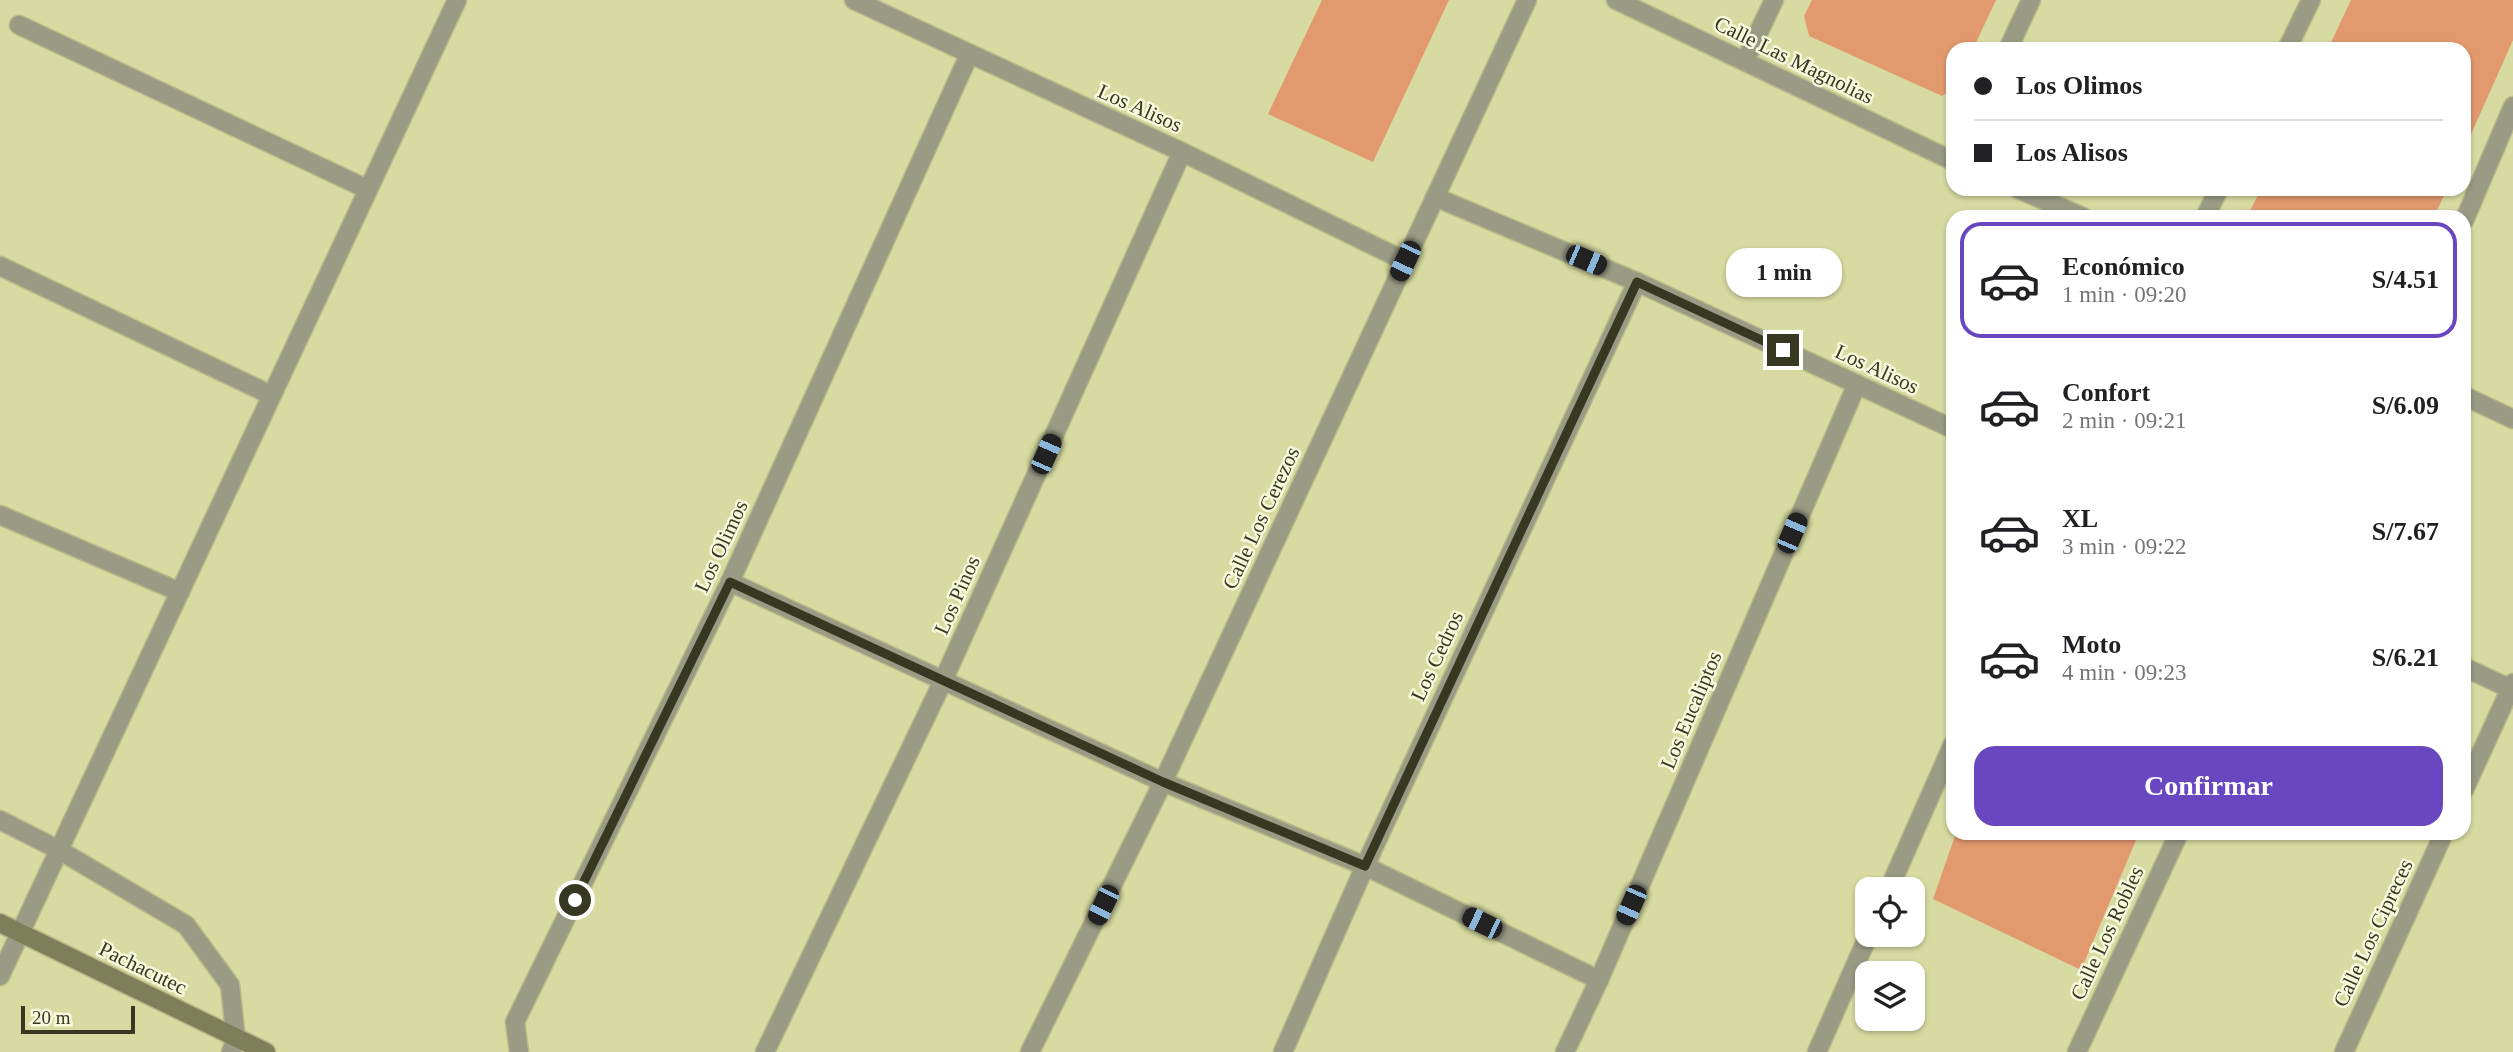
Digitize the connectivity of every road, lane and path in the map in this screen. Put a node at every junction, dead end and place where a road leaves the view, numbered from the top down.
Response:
1 (457, 0) edge
2 (853, 0) edge
3 (1527, 0) edge
4 (1616, 0) edge
5 (1774, 0) edge
6 (2031, 0) edge
7 (2311, 0) edge
8 (19, 25) dead end
9 (2011, 42) edge
10 (2290, 42) edge
11 (969, 55) junction
12 (1745, 61) junction
13 (2513, 106) edge
14 (1182, 152) junction
15 (1946, 158) edge
16 (367, 189) junction
17 (2034, 196) edge
18 (1435, 197) junction
19 (2067, 210) edge
20 (2469, 210) edge
21 (1405, 261) junction
22 (0, 266) edge
23 (1637, 282) junction
24 (1857, 384) junction
25 (271, 394) junction
26 (2471, 399) edge
27 (2513, 419) edge
28 (1946, 426) edge
29 (0, 515) edge
30 (730, 582) junction
31 (180, 592) junction
32 (2471, 670) edge
33 (943, 681) junction
34 (2512, 687) edge
35 (1946, 760) edge
36 (2471, 775) edge
37 (1163, 782) junction
38 (0, 820) edge
39 (2176, 840) edge
40 (2441, 840) edge
41 (60, 850) junction
42 (1365, 866) junction
43 (1894, 877) edge
44 (0, 923) edge
45 (20, 933) junction
46 (1863, 947) edge
47 (0, 976) edge
48 (1599, 980) junction
49 (234, 1046) edge
50 (266, 1052) edge
51 (519, 1052) edge
52 (765, 1052) edge
53 (1030, 1052) edge
54 (1283, 1052) edge
55 (1565, 1052) edge
56 (1817, 1052) edge
57 (2077, 1052) edge
58 (2344, 1052) edge

1 - 16 street
2 - 11 street, Los Alisos
3 - 18 street, Calle Los Cerezos
4 - 12 street, Calle Las Magnolias
5 - 12 street
6 - 9 street
7 - 10 street
8 - 16 street
11 - 14 street, Los Alisos
11 - 30 street, Los Olimos
12 - 15 street, Calle Las Magnolias
13 - 20 street
14 - 21 street, Los Alisos
14 - 33 street, Los Pinos
16 - 25 street
17 - 19 street
18 - 21 street, Calle Los Cerezos
18 - 23 street, Los Alisos
21 - 37 street, Calle Los Cerezos
22 - 25 street
23 - 24 street, Los Alisos
23 - 42 street, Los Cedros
24 - 28 street, Los Alisos
24 - 48 street, Los Eucaliptos
25 - 31 street
26 - 27 street
29 - 31 street
30 - 33 street
30 - 51 street, Los Olimos
31 - 41 street
32 - 34 street
33 - 37 street
33 - 52 street, Los Pinos
34 - 36 street
35 - 43 street
37 - 42 street
37 - 53 street, Calle Los Cerezos
38 - 41 street
39 - 57 street, Calle Los Robles
40 - 58 street, Calle Los Cipreces
41 - 45 street
41 - 49 street
42 - 48 street
42 - 54 street, Los Cedros
44 - 45 street, Pachacutec
45 - 47 street
45 - 49 street, Pachacutec
46 - 56 street
48 - 55 street, Los Eucaliptos
49 - 50 street, Pachacutec

